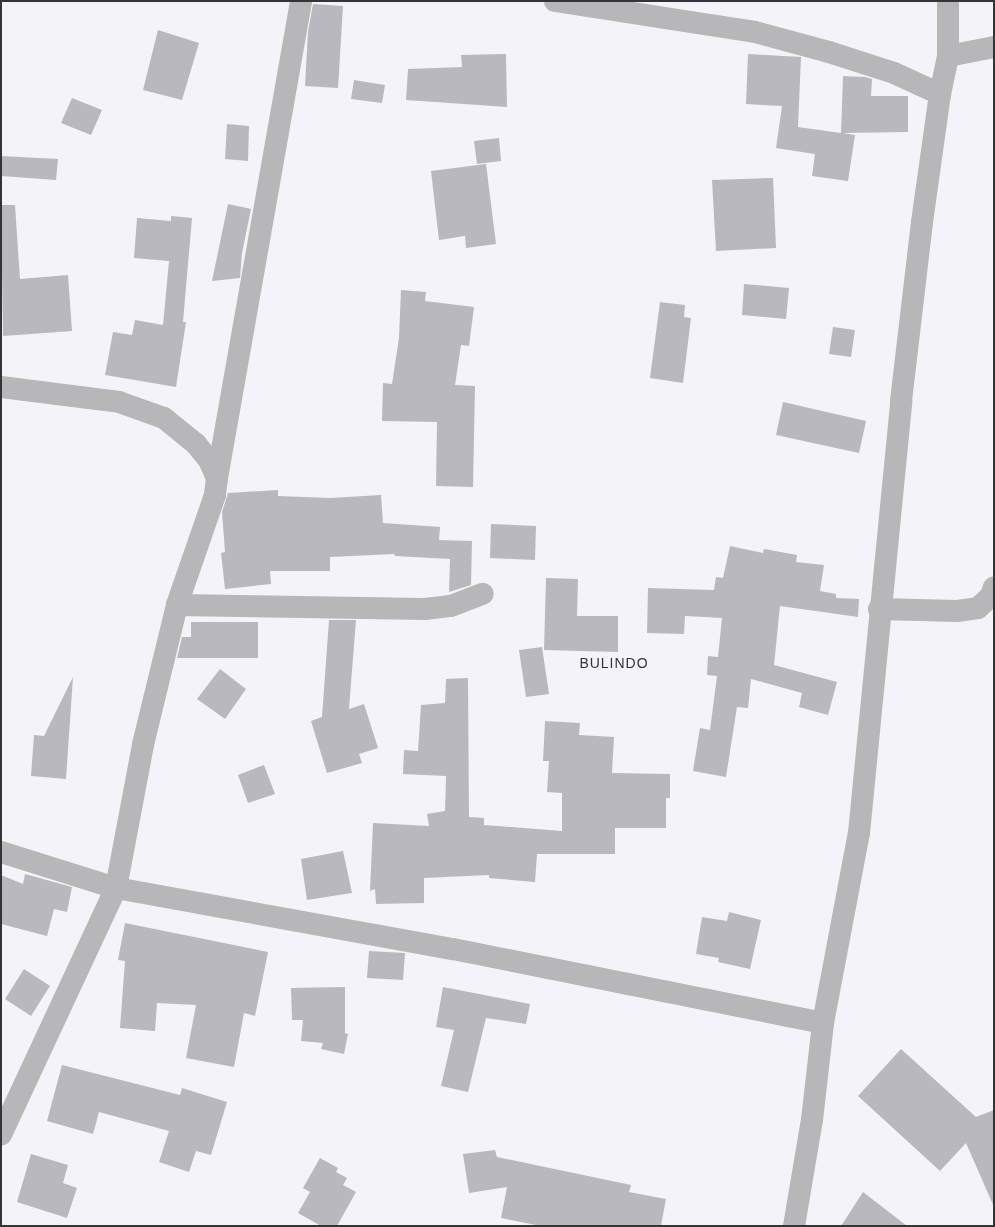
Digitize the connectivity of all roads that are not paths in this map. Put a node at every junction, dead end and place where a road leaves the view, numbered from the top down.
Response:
1 (301, 1) edge
2 (555, 1) edge
3 (948, 1) edge
4 (994, 47) edge
5 (948, 56) junction
6 (940, 94) junction
7 (1, 387) edge
8 (217, 478) junction
9 (994, 588) edge
10 (483, 594) dead end
11 (177, 605) junction
12 (879, 609) junction
13 (1, 852) edge
14 (116, 888) junction
15 (823, 1023) junction
16 (1, 1135) edge
17 (794, 1226) edge

1 - 8 street
2 - 6 street
3 - 5 street
4 - 5 street
5 - 6 street
6 - 12 street
7 - 8 street
8 - 11 street
9 - 12 street
10 - 11 street
11 - 14 street
12 - 15 street
13 - 14 street
14 - 15 street
14 - 16 street
15 - 17 street

